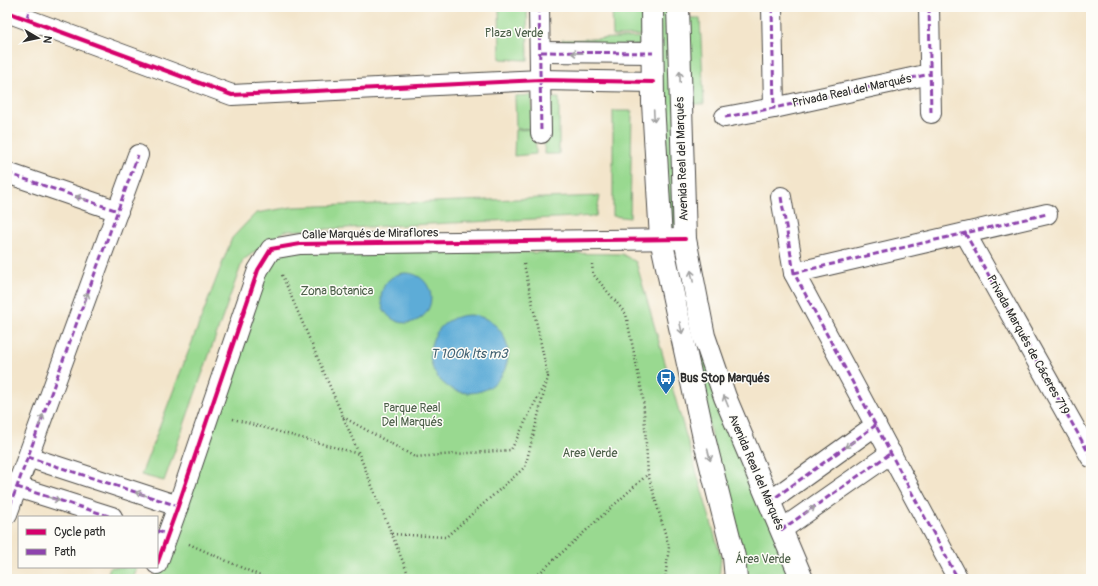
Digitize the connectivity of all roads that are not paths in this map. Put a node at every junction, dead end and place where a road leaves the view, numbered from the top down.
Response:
1 (539, 7) edge
2 (652, 7) edge
3 (678, 7) edge
4 (772, 7) edge
5 (929, 7) edge
6 (7, 12) edge
7 (28, 13) edge
8 (540, 52) junction
9 (653, 53) junction
10 (930, 74) junction
11 (541, 80) junction
12 (653, 82) junction
13 (774, 108) junction
14 (931, 112) dead end
15 (725, 117) dead end
16 (541, 133) dead end
17 (138, 154) dead end
18 (7, 173) edge
19 (781, 198) dead end
20 (118, 211) junction
21 (1048, 214) dead end
22 (965, 233) junction
23 (661, 239) junction
24 (685, 239) junction
25 (794, 273) junction
26 (876, 425) junction
27 (891, 453) junction
28 (1091, 456) edge
29 (28, 457) junction
30 (17, 487) junction
31 (769, 502) junction
32 (178, 506) junction
33 (7, 514) edge
34 (109, 516) edge
35 (781, 530) junction
36 (162, 533) edge
37 (158, 558) edge
38 (156, 568) edge
39 (152, 579) edge
40 (736, 579) edge
41 (802, 579) edge
42 (958, 579) edge

1 - 8 street
2 - 9 street, Avenida Real del Marqués
24 -> 3 street, Avenida Real del Marqués
4 - 13 street, Privada Real del Marqués
5 - 10 street, Privada Real del Marqués
6 - 7 street
7 - 11 street
9 -> 8 street
8 - 11 street
9 - 12 street, Avenida Real del Marqués
10 - 13 street, Privada Real del Marqués
10 - 14 street, Privada Real del Marqués
11 - 12 street
11 - 16 street
12 -> 23 street, Avenida Real del Marqués
13 - 15 street, Privada Real del Marqués
17 - 20 street
20 -> 18 street
19 - 25 street
29 -> 20 street
21 - 22 street
22 - 25 street
22 - 28 street, Privada Marqués de Cáceres 719
23 - 24 street, Calle Marqués de Miraflores
23 - 32 street, Calle Marqués de Miraflores
23 -> 40 street, Avenida Real del Marqués
31 -> 24 street, Avenida Real del Marqués
25 - 26 street
26 - 27 street
26 -> 31 street
35 -> 27 street
27 - 42 street
29 - 30 street
32 -> 29 street
30 - 33 street
30 -> 34 street
31 - 35 street, Avenida Real del Marqués
32 - 36 street
35 - 41 street, Avenida Real del Marqués
36 - 37 street
38 - 39 street

